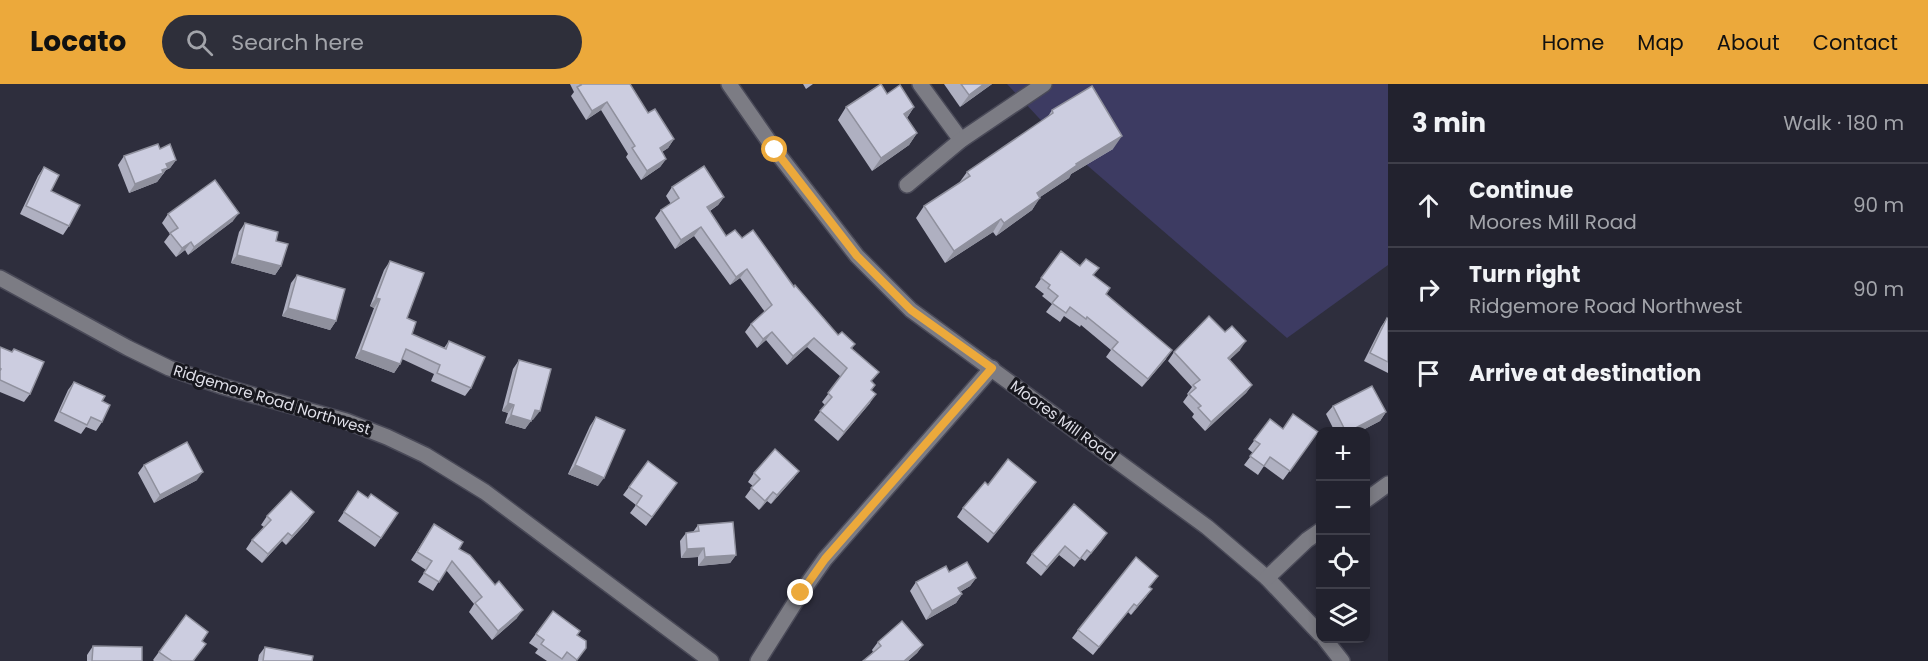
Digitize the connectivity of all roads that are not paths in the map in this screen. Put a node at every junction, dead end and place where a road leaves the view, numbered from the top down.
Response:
1 (729, 84) edge
2 (920, 84) edge
3 (1044, 84) edge
4 (961, 140) junction
5 (907, 184) dead end
6 (0, 278) edge
7 (992, 368) junction
8 (1388, 484) edge
9 (1370, 497) edge
10 (1316, 534) edge
11 (1268, 578) junction
12 (1316, 630) edge
13 (1327, 643) edge
14 (711, 661) edge
15 (758, 661) edge
16 (1342, 661) edge

1 - 7 street, Moores Mill Road
2 - 4 street
3 - 4 street
4 - 5 street
6 - 14 street, Ridgemore Road Northwest
7 - 11 street, Moores Mill Road
7 - 15 street
8 - 9 street
10 - 11 street
11 - 12 street, Moores Mill Road
13 - 16 street

